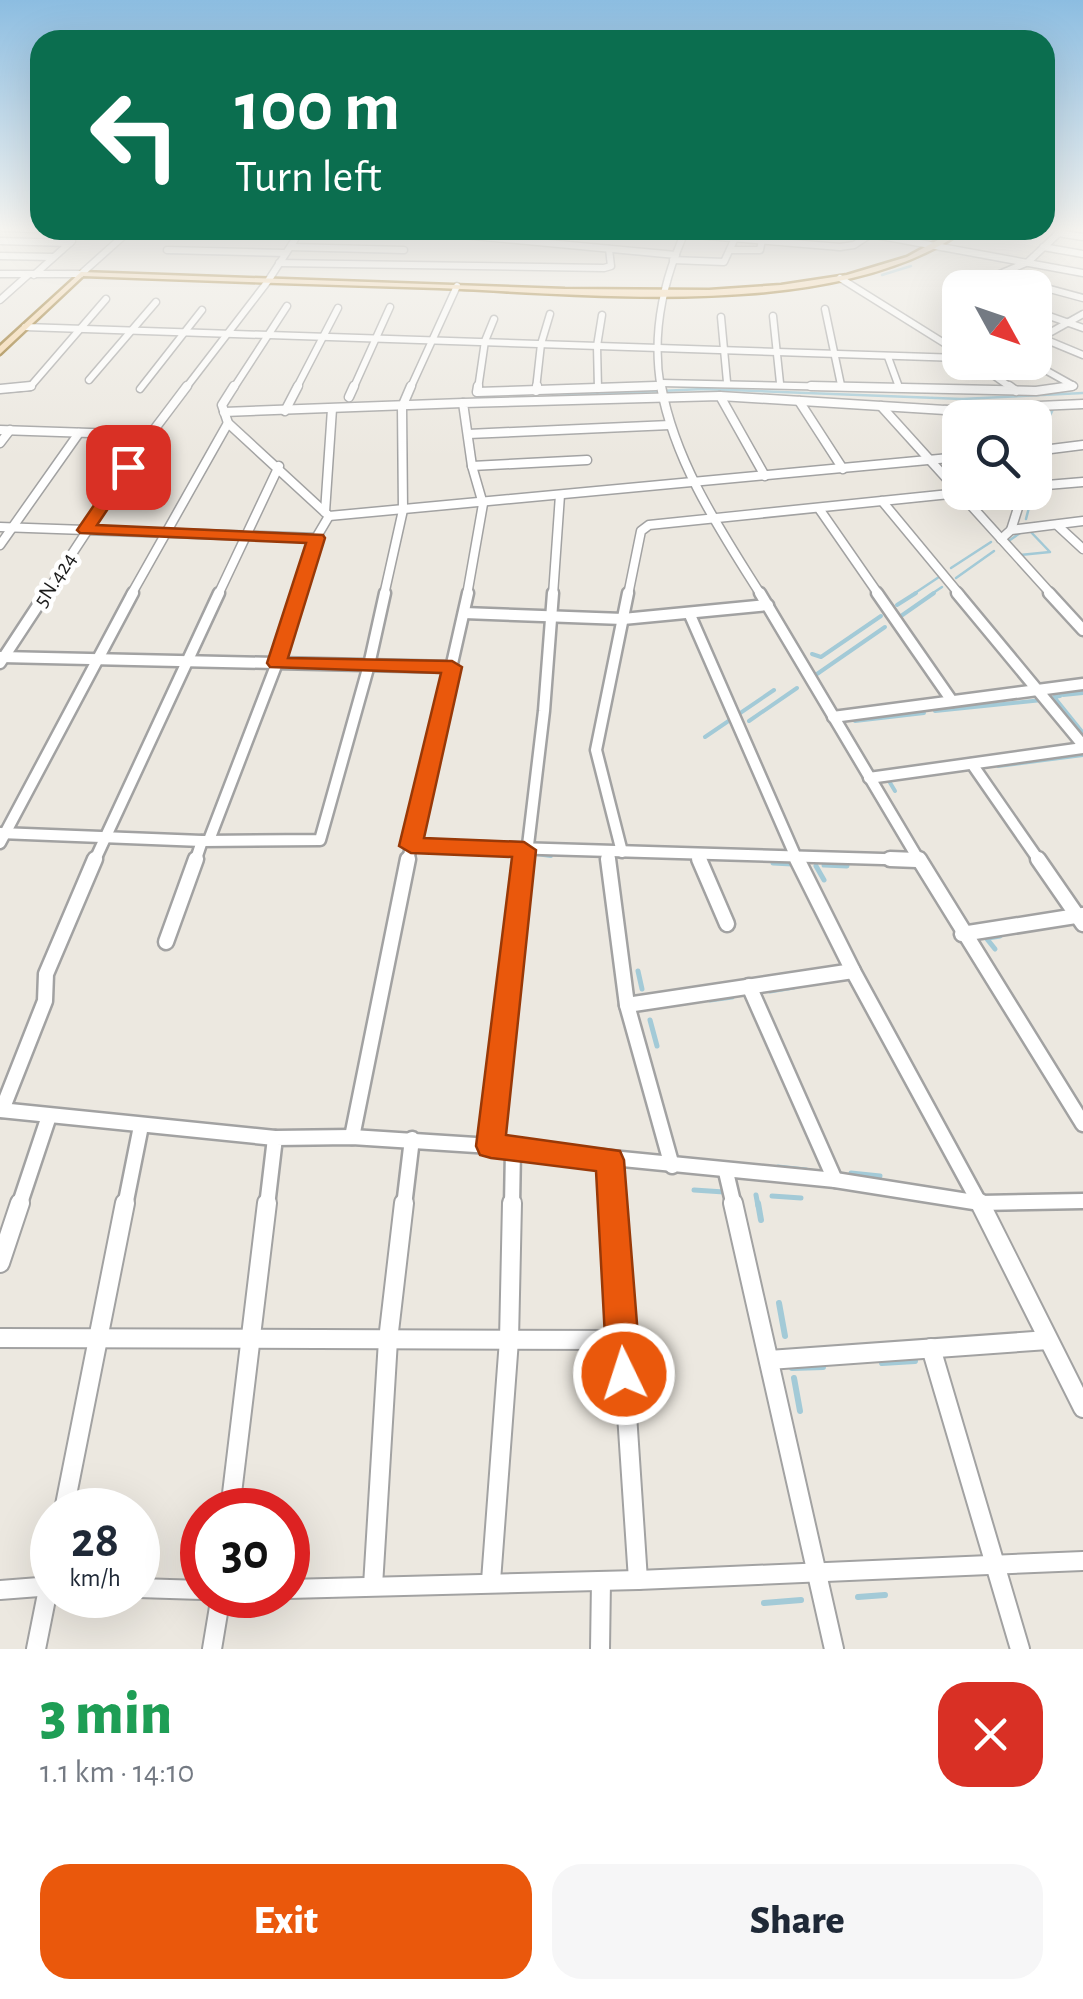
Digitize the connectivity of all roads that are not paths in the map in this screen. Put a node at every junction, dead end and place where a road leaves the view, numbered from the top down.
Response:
1 (51, 305) edge
2 (100, 305) edge
3 (154, 305) edge
4 (248, 305) edge
5 (448, 305) edge
6 (660, 305) edge
7 (882, 305) edge
8 (287, 306) dead end
9 (390, 307) dead end
10 (338, 308) dead end
11 (202, 310) dead end
12 (825, 310) dead end
13 (550, 314) dead end
14 (1083, 314) edge
15 (602, 316) dead end
16 (773, 316) dead end
17 (721, 317) dead end
18 (1052, 317) edge
19 (494, 318) dead end
20 (1070, 324) junction
21 (28, 327) junction
22 (79, 328) junction
23 (1083, 328) edge
24 (134, 329) junction
25 (187, 330) junction
26 (226, 332) junction
27 (1052, 333) edge
28 (268, 334) junction
29 (322, 335) junction
30 (377, 338) junction
31 (432, 340) junction
32 (485, 341) junction
33 (942, 343) edge
34 (542, 344) junction
35 (1052, 345) edge
36 (597, 346) junction
37 (656, 348) junction
38 (724, 350) junction
39 (778, 352) junction
40 (0, 354) edge
41 (833, 354) junction
42 (1083, 355) edge
43 (942, 356) edge
44 (888, 357) junction
45 (1052, 372) edge
46 (89, 380) dead end
47 (995, 380) edge
48 (727, 382) junction
49 (780, 383) junction
50 (841, 386) junction
51 (899, 387) junction
52 (0, 389) edge
53 (140, 389) dead end
54 (598, 389) junction
55 (664, 390) junction
56 (536, 391) junction
57 (720, 396) junction
58 (349, 397) dead end
59 (1014, 397) junction
60 (998, 400) edge
61 (800, 401) junction
62 (463, 403) junction
63 (1083, 404) edge
64 (882, 406) junction
65 (402, 407) junction
66 (332, 409) junction
67 (942, 410) edge
68 (284, 411) junction
69 (226, 418) junction
70 (670, 425) junction
71 (5, 430) edge
72 (79, 433) junction
73 (468, 434) junction
74 (150, 435) junction
75 (0, 443) edge
76 (1083, 445) edge
77 (1052, 448) edge
78 (942, 459) edge
79 (587, 460) dead end
80 (930, 460) junction
81 (278, 466) junction
82 (472, 466) junction
83 (843, 468) junction
84 (942, 474) edge
85 (765, 476) junction
86 (1083, 482) edge
87 (697, 483) junction
88 (1052, 485) edge
89 (560, 496) junction
90 (942, 496) edge
91 (882, 501) junction
92 (482, 504) junction
93 (403, 510) junction
94 (820, 510) junction
95 (975, 510) edge
96 (1018, 510) edge
97 (327, 514) junction
98 (711, 519) junction
99 (1083, 521) edge
100 (1057, 525) junction
101 (0, 527) edge
102 (14, 527) junction
103 (86, 530) junction
104 (1012, 530) junction
105 (165, 532) junction
106 (246, 537) junction
107 (316, 538) junction
108 (1001, 539) junction
109 (0, 545) edge
110 (1083, 549) edge
111 (768, 605) junction
112 (464, 613) junction
113 (552, 616) junction
114 (690, 616) junction
115 (623, 619) junction
116 (1083, 630) edge
117 (1, 659) edge
118 (99, 662) junction
119 (185, 663) junction
120 (277, 663) junction
121 (369, 665) junction
122 (452, 667) junction
123 (1083, 684) edge
124 (1042, 691) junction
125 (952, 701) junction
126 (834, 717) junction
127 (1083, 746) edge
128 (972, 764) junction
129 (870, 778) junction
130 (105, 835) junction
131 (2, 837) edge
132 (206, 841) junction
133 (411, 846) junction
134 (524, 850) junction
135 (606, 852) junction
136 (622, 852) junction
137 (697, 855) junction
138 (797, 859) junction
139 (917, 860) junction
140 (1081, 918) edge
141 (728, 924) dead end
142 (962, 934) junction
143 (166, 942) dead end
144 (853, 971) junction
145 (749, 986) junction
146 (626, 1006) junction
147 (1, 1110) edge
148 (49, 1116) junction
149 (1083, 1124) edge
150 (141, 1126) junction
151 (352, 1137) junction
152 (274, 1138) junction
153 (412, 1140) junction
154 (491, 1146) junction
155 (513, 1149) junction
156 (610, 1160) junction
157 (672, 1166) junction
158 (726, 1172) junction
159 (835, 1180) junction
160 (1083, 1201) edge
161 (980, 1203) junction
162 (0, 1263) edge
163 (0, 1338) edge
164 (99, 1338) junction
165 (250, 1340) junction
166 (388, 1340) junction
167 (510, 1340) junction
168 (622, 1340) junction
169 (1048, 1340) junction
170 (931, 1348) junction
171 (769, 1360) junction
172 (1083, 1408) edge
173 (68, 1488) edge
174 (233, 1488) edge
175 (1083, 1561) edge
176 (994, 1564) junction
177 (818, 1570) junction
178 (601, 1580) junction
179 (638, 1580) junction
180 (491, 1581) junction
181 (30, 1584) edge
182 (373, 1586) junction
183 (310, 1588) edge
184 (0, 1590) edge
185 (43, 1618) edge
186 (217, 1618) edge
187 (36, 1649) edge
188 (212, 1649) edge
189 (600, 1649) edge
190 (834, 1649) edge
191 (1020, 1649) edge

1 - 21 main road
2 - 22 street
3 - 24 street
4 - 26 street, 5N.424
5 - 31 street
6 - 37 street
7 - 33 street
8 - 28 street
9 - 30 street
10 - 29 street
11 - 25 street
12 - 41 street
13 - 34 street
14 - 20 street
15 - 36 street
16 - 39 street
17 - 38 street
18 - 20 street
19 - 32 street
20 - 23 street
20 - 27 street
21 - 22 street
21 - 40 main road
22 - 24 street
22 - 52 street
24 - 25 street
24 - 46 street
25 - 26 street
25 - 53 street
26 - 28 street
26 - 74 street, 5N.424
28 - 29 street
28 - 69 street
29 - 30 street
29 - 68 street
30 - 31 street
30 - 58 street
31 - 32 street
31 - 65 street
32 - 34 street
32 - 56 street
34 - 36 street
34 - 56 street
35 - 42 street
36 - 37 street
36 - 54 street
37 - 38 street
37 - 55 street
38 - 39 street
38 - 48 street
39 - 41 street
39 - 49 street
41 - 44 street
41 - 50 street
43 - 44 street
44 - 51 street
45 - 59 street
47 - 59 street
48 - 49 street
48 - 55 street
49 - 50 street
50 - 51 street
51 - 59 street
54 - 55 street
54 - 56 street
55 - 57 street
55 - 62 street
55 - 70 street
57 - 61 street
57 - 85 street
59 - 60 street
59 - 63 street
61 - 64 street
61 - 83 street
62 - 65 street
62 - 73 street
64 - 67 street
64 - 80 street
65 - 66 street
65 - 93 street
66 - 68 street
66 - 97 street
68 - 69 street
69 - 81 street
69 - 105 street
70 - 73 street
70 - 87 street
71 - 72 street
71 - 75 street
72 - 74 street
72 - 102 street
73 - 82 street
74 - 103 street, 5N.424
76 - 77 street
78 - 80 street
79 - 82 street
80 - 83 street
80 - 84 street
81 - 97 street
81 - 106 street
82 - 92 street
83 - 85 street
85 - 87 street
86 - 88 street
87 - 89 street
87 - 98 street
89 - 92 street
89 - 113 street
90 - 91 street
91 - 94 street
91 - 124 street
92 - 93 street
92 - 112 street
93 - 97 street
93 - 121 street
94 - 98 street
94 - 125 street
95 - 108 street
96 - 104 street
97 - 107 street
98 - 111 street
98 - 115 street
99 - 100 street
100 - 104 street
100 - 110 street
101 - 102 street
102 - 103 street
102 - 109 street
103 - 105 street
103 - 117 street, 5N.424
104 - 108 street
105 - 106 street
105 - 118 street
106 - 107 street
106 - 119 street
107 - 120 street
108 - 116 street
111 - 114 street
111 - 126 street
112 - 113 street
112 - 122 street
113 - 115 street
113 - 134 street
114 - 115 street
114 - 138 street
115 - 136 street
117 - 118 street
118 - 119 street
118 - 131 street
119 - 120 street
119 - 130 street
120 - 121 street
120 - 132 street
121 - 122 street
121 - 132 street
122 - 133 street
123 - 124 street
124 - 125 street
124 - 127 street
125 - 126 street
126 - 129 street
127 - 128 street
128 - 129 street
128 - 140 street
129 - 139 street
130 - 131 street
130 - 132 street
130 - 147 street
132 - 143 street
133 - 134 street
133 - 151 street
134 - 135 street
134 - 154 street
135 - 136 street
135 - 146 street
136 - 137 street
137 - 138 street
137 - 141 street
138 - 139 street
138 - 144 street
139 - 142 street
140 - 142 street
142 - 149 street
144 - 145 street
144 - 161 street
145 - 146 street
145 - 159 street
146 - 157 street
147 - 148 street
148 - 150 street
148 - 162 street
150 - 152 street
150 - 164 street
151 - 152 street
151 - 153 street
152 - 165 street
153 - 154 street
153 - 166 street
154 - 155 street
155 - 156 street
155 - 167 street
156 - 157 street
156 - 168 street
157 - 158 street
158 - 159 street
158 - 171 street
159 - 161 street
160 - 161 street
161 - 169 street
163 - 164 street
164 - 165 street
164 - 173 street
165 - 166 street
165 - 174 street
166 - 167 street
166 - 182 street
167 - 168 street
167 - 180 street
168 - 179 street
169 - 170 street
169 - 172 street
170 - 171 street
170 - 176 street
171 - 177 street
175 - 176 street
176 - 177 street
176 - 191 street
177 - 179 street
177 - 190 street
178 - 179 street
178 - 180 street
178 - 189 street
180 - 182 street
181 - 184 street
182 - 183 street
185 - 187 street
186 - 188 street

